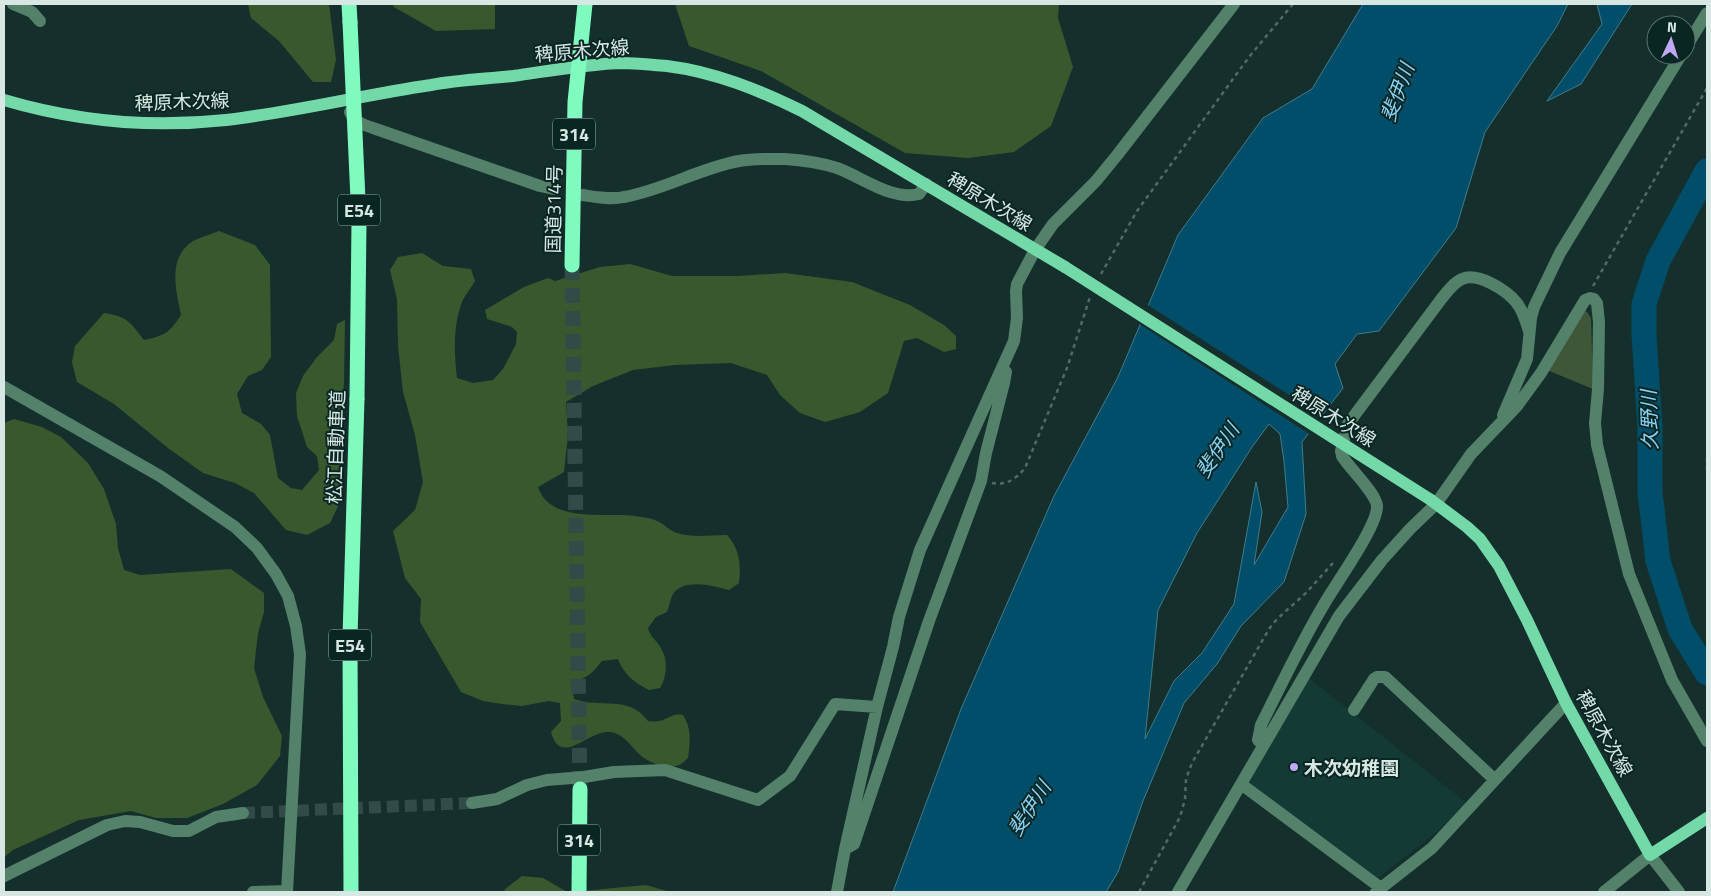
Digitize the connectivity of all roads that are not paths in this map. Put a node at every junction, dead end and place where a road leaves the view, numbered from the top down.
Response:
1 (13, 4) edge
2 (349, 4) edge
3 (585, 4) edge
4 (1234, 4) edge
5 (1707, 13) edge
6 (40, 21) dead end
7 (1696, 31) edge
8 (1675, 65) edge
9 (578, 68) junction
10 (4, 100) edge
11 (346, 100) junction
12 (926, 184) junction
13 (554, 189) dead end
14 (582, 195) dead end
15 (1035, 250) junction
16 (572, 265) tunnel mouth
17 (1529, 330) junction
18 (1003, 367) junction
19 (4, 387) edge
20 (1499, 424) junction
21 (1434, 502) junction
22 (1566, 702) junction
23 (876, 708) junction
24 (1354, 710) dead end
25 (1707, 741) edge
26 (1263, 745) junction
27 (1494, 779) junction
28 (1241, 784) junction
29 (580, 789) tunnel mouth
30 (472, 803) tunnel mouth
31 (243, 813) tunnel mouth
32 (1707, 818) edge
33 (844, 849) junction
34 (1650, 855) junction
35 (4, 876) edge
36 (1378, 890) edge
37 (253, 892) edge
38 (287, 892) edge
39 (351, 892) edge
40 (579, 892) edge
41 (837, 892) edge
42 (1178, 892) edge
43 (1604, 892) edge
44 (1679, 892) edge

1 - 6 street
2 - 39 highway, 松江自動車道 / E54, bridge
3 - 9 highway, 国道314号 / 314
4 - 15 street
5 - 7 street
8 - 17 street
9 - 11 main road, 稗原木次線
9 - 12 main road, 稗原木次線
9 - 16 highway, 国道314号 / 314
10 - 11 main road, 稗原木次線
11 - 13 street
12 - 14 street
12 - 15 main road, 稗原木次線
15 - 18 street
15 - 21 main road, 稗原木次線, bridge
17 - 20 street
17 - 26 street
18 - 23 street
18 - 33 street
19 - 38 street
20 - 21 street
20 - 25 street
21 - 22 main road, 稗原木次線
21 - 26 street
22 - 27 street
22 - 34 main road, 稗原木次線
23 - 30 street
23 - 33 street
24 - 27 street
26 - 28 street
27 - 36 street
28 - 36 street
28 - 42 street
29 - 40 highway, 314
31 - 35 street
32 - 34 main road
33 - 41 street
34 - 43 street
34 - 44 street
37 - 38 street

